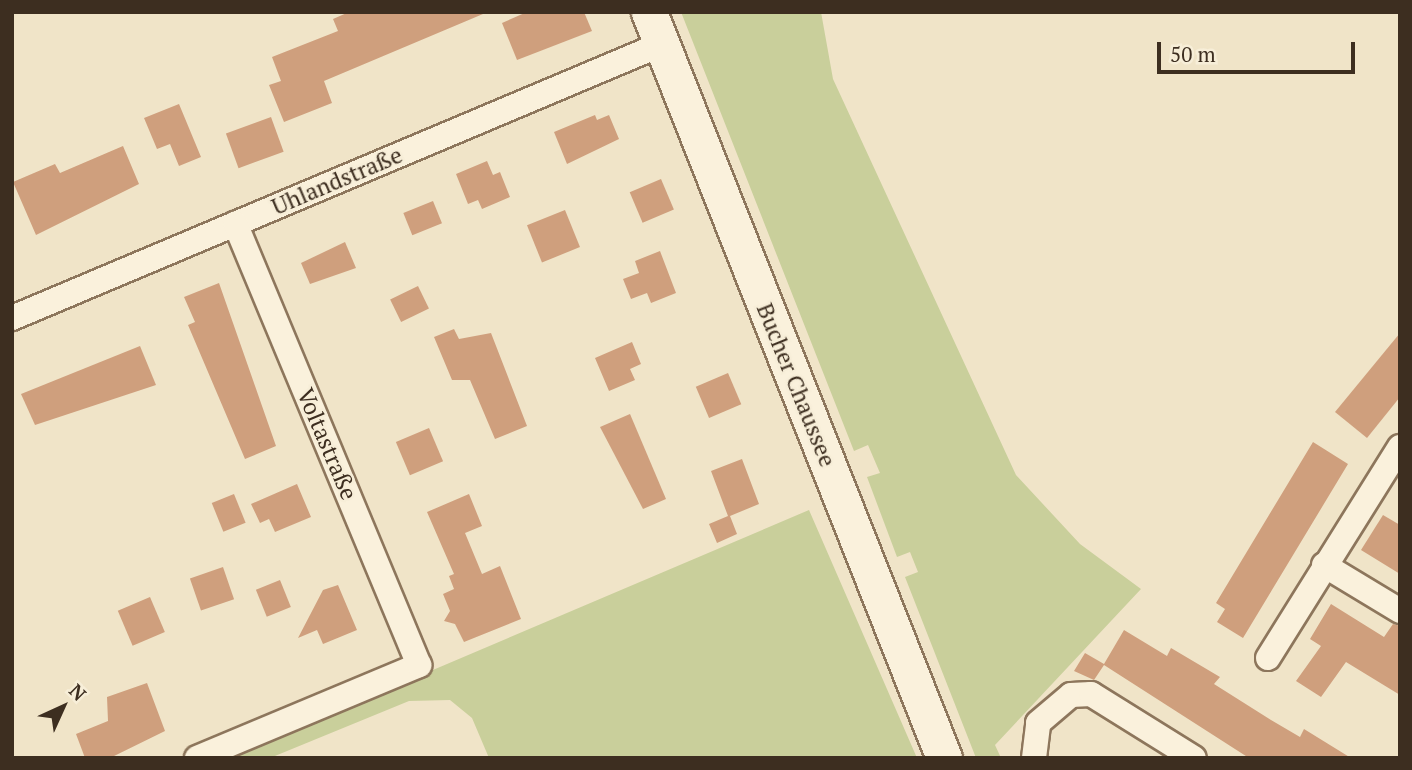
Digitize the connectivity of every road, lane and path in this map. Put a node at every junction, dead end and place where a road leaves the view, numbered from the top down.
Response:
1 (649, 12) edge
2 (662, 44) junction
3 (234, 224) junction
4 (12, 318) edge
5 (1400, 447) edge
6 (1324, 565) junction
7 (1400, 611) edge
8 (1268, 658) dead end
9 (197, 758) edge
10 (944, 758) edge
11 (1034, 758) edge
12 (1195, 758) edge

1 - 2 main road, Bucher Chaussee
2 - 3 street, Uhlandstraße
2 - 10 main road, Bucher Chaussee
3 - 4 street, Uhlandstraße
3 - 9 street, Voltastraße
5 - 6 street
6 - 7 street
6 - 8 street
11 - 12 street

